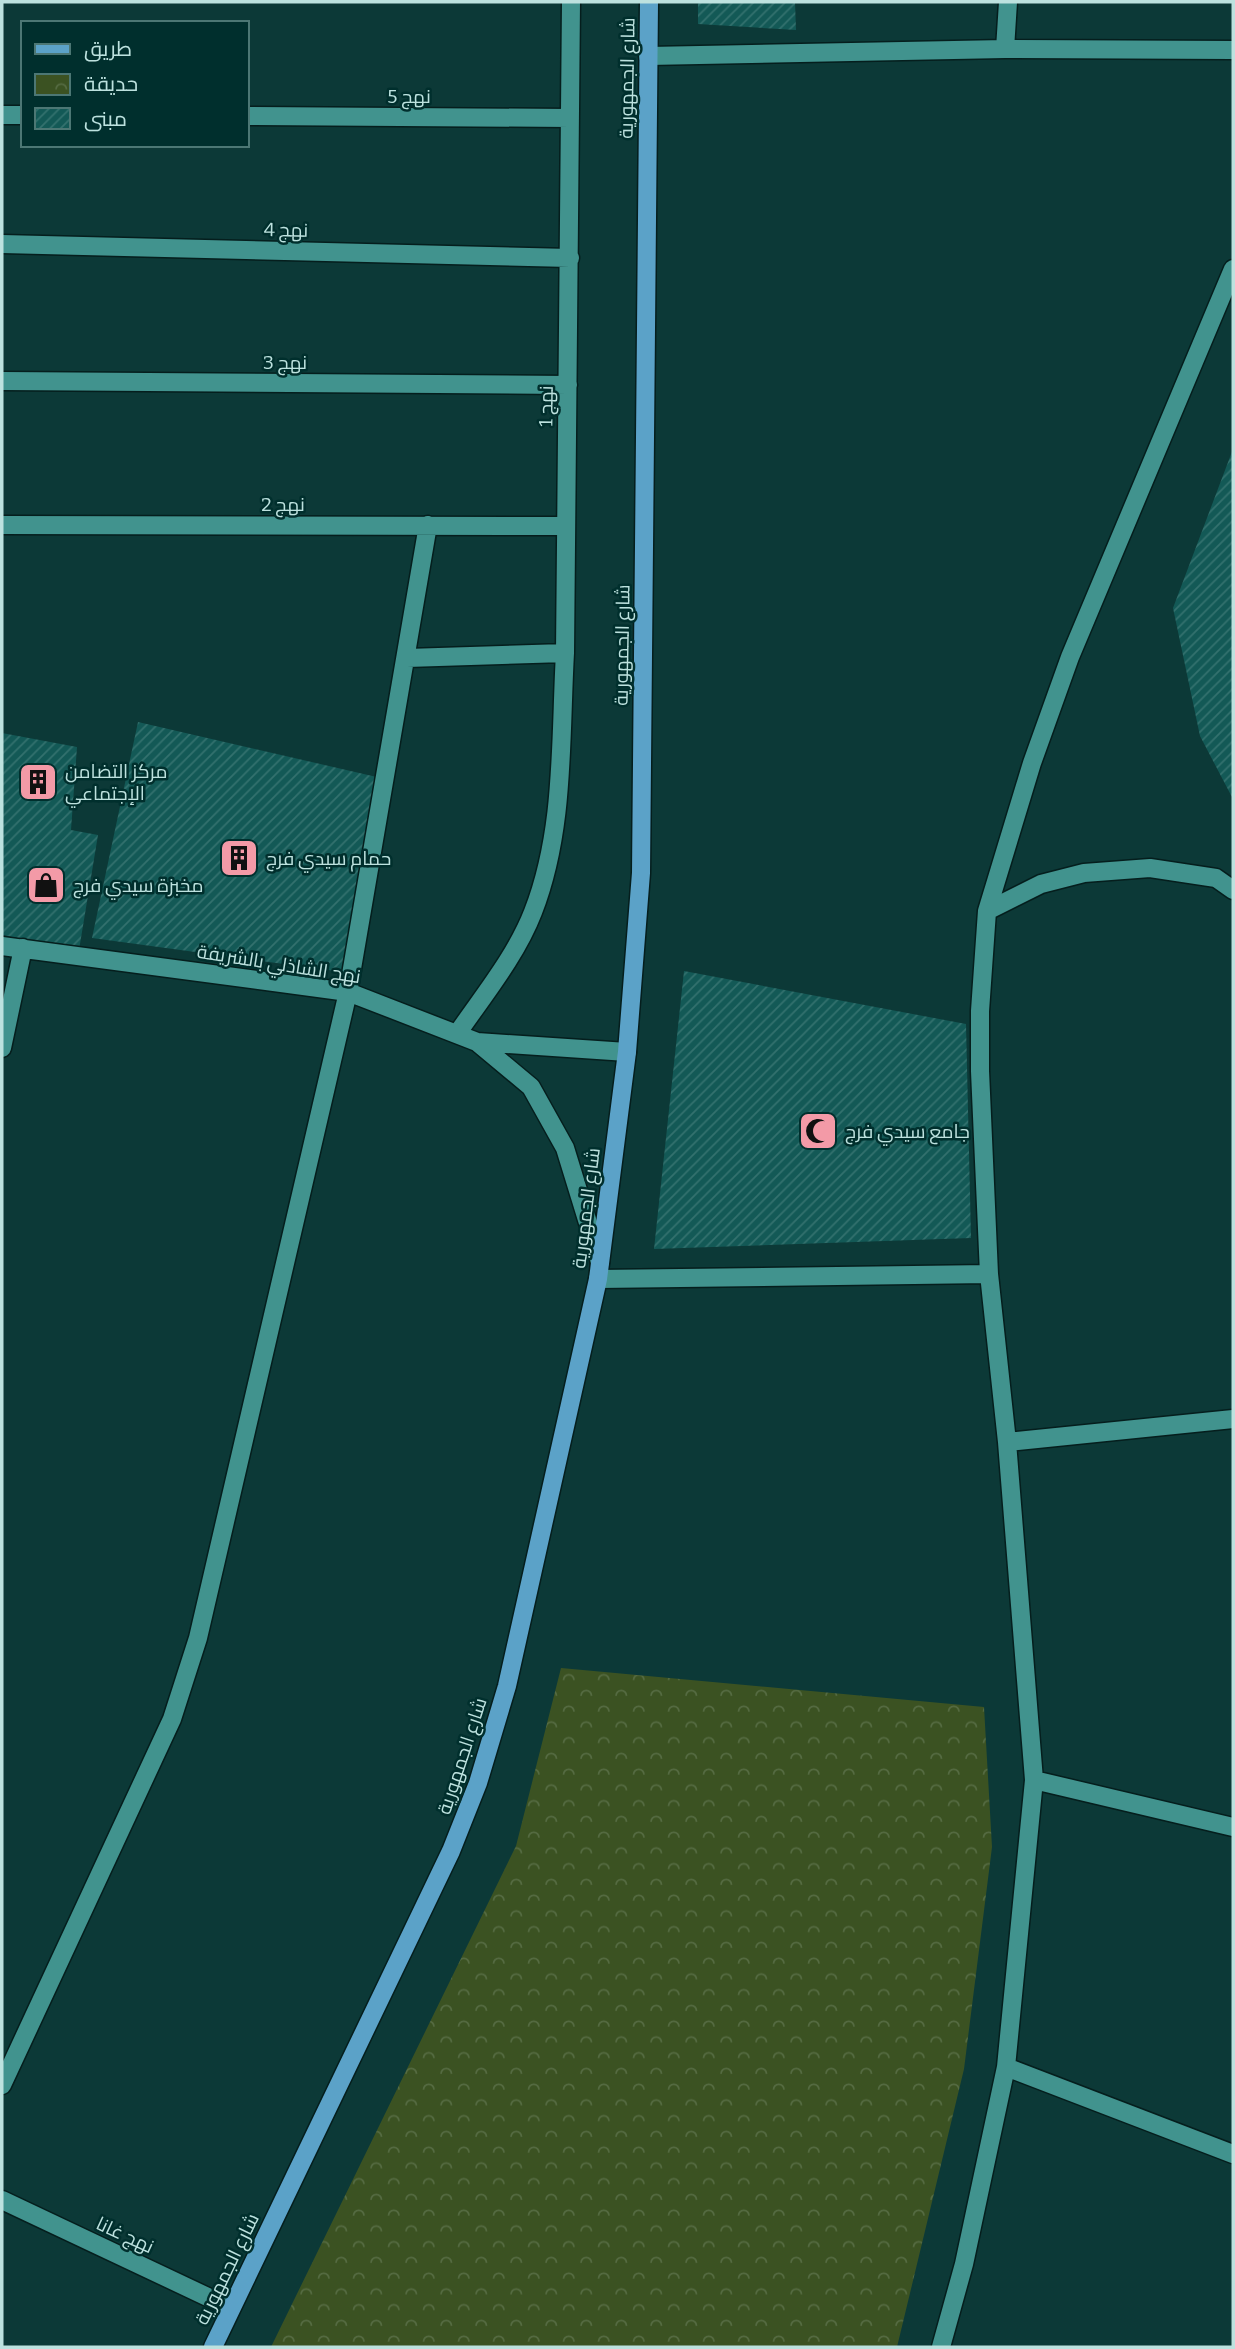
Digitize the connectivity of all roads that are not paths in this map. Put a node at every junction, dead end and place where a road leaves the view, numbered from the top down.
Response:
1 (571, 2) edge
2 (649, 2) edge
3 (1008, 2) edge
4 (1005, 49) junction
5 (1233, 50) edge
6 (648, 56) junction
7 (2, 115) edge
8 (21, 116) edge
9 (248, 117) edge
10 (570, 118) junction
11 (2, 244) edge
12 (570, 258) junction
13 (1233, 269) edge
14 (1228, 301) edge
15 (2, 381) edge
16 (568, 385) junction
17 (2, 525) edge
18 (428, 525) junction
19 (564, 526) junction
20 (565, 653) junction
21 (407, 658) junction
22 (1233, 890) edge
23 (986, 911) junction
24 (2, 946) edge
25 (23, 948) junction
26 (348, 992) junction
27 (457, 1034) junction
28 (477, 1042) junction
29 (2, 1048) edge
30 (627, 1052) junction
31 (599, 1270) junction
32 (989, 1275) junction
33 (1233, 1419) edge
34 (1007, 1442) junction
35 (1034, 1780) junction
36 (1233, 1826) edge
37 (1006, 2067) junction
38 (2, 2085) edge
39 (1233, 2154) edge
40 (2, 2200) edge
41 (231, 2308) junction
42 (213, 2347) edge
43 (941, 2347) edge

1 - 10 street, نهج 1
2 - 6 main road, شارع الجمهورية
3 - 4 street
4 - 5 street
4 - 6 street
6 - 30 main road, شارع الجمهورية
7 - 8 street
9 - 10 street, نهج 5
10 - 12 street, نهج 1
11 - 12 street, نهج 4
12 - 16 street, نهج 1
13 - 14 street
14 - 23 street
15 - 16 street, نهج 3
16 - 19 street, نهج 1
17 - 18 street, نهج 2
18 - 19 street, نهج 2
18 - 21 street
19 - 20 street, نهج 1
20 - 21 street
20 - 27 street, نهج 1
21 - 26 street
22 - 23 street
23 - 32 street
24 - 25 street, نهج الشاذلي بالشريفة
25 - 26 street, نهج الشاذلي بالشريفة
25 - 29 street
26 - 27 street, نهج الشاذلي بالشريفة
26 - 38 street
27 - 28 street, نهج الشاذلي بالشريفة
28 - 30 street, نهج الشاذلي بالشريفة
28 - 31 street
30 - 31 main road, شارع الجمهورية
31 - 32 street
31 - 41 main road, شارع الجمهورية
32 - 34 street
33 - 34 street
34 - 35 street
35 - 36 street
35 - 37 street
37 - 39 street
37 - 43 street
40 - 41 street, نهج غانا
41 - 42 main road, شارع الجمهورية

